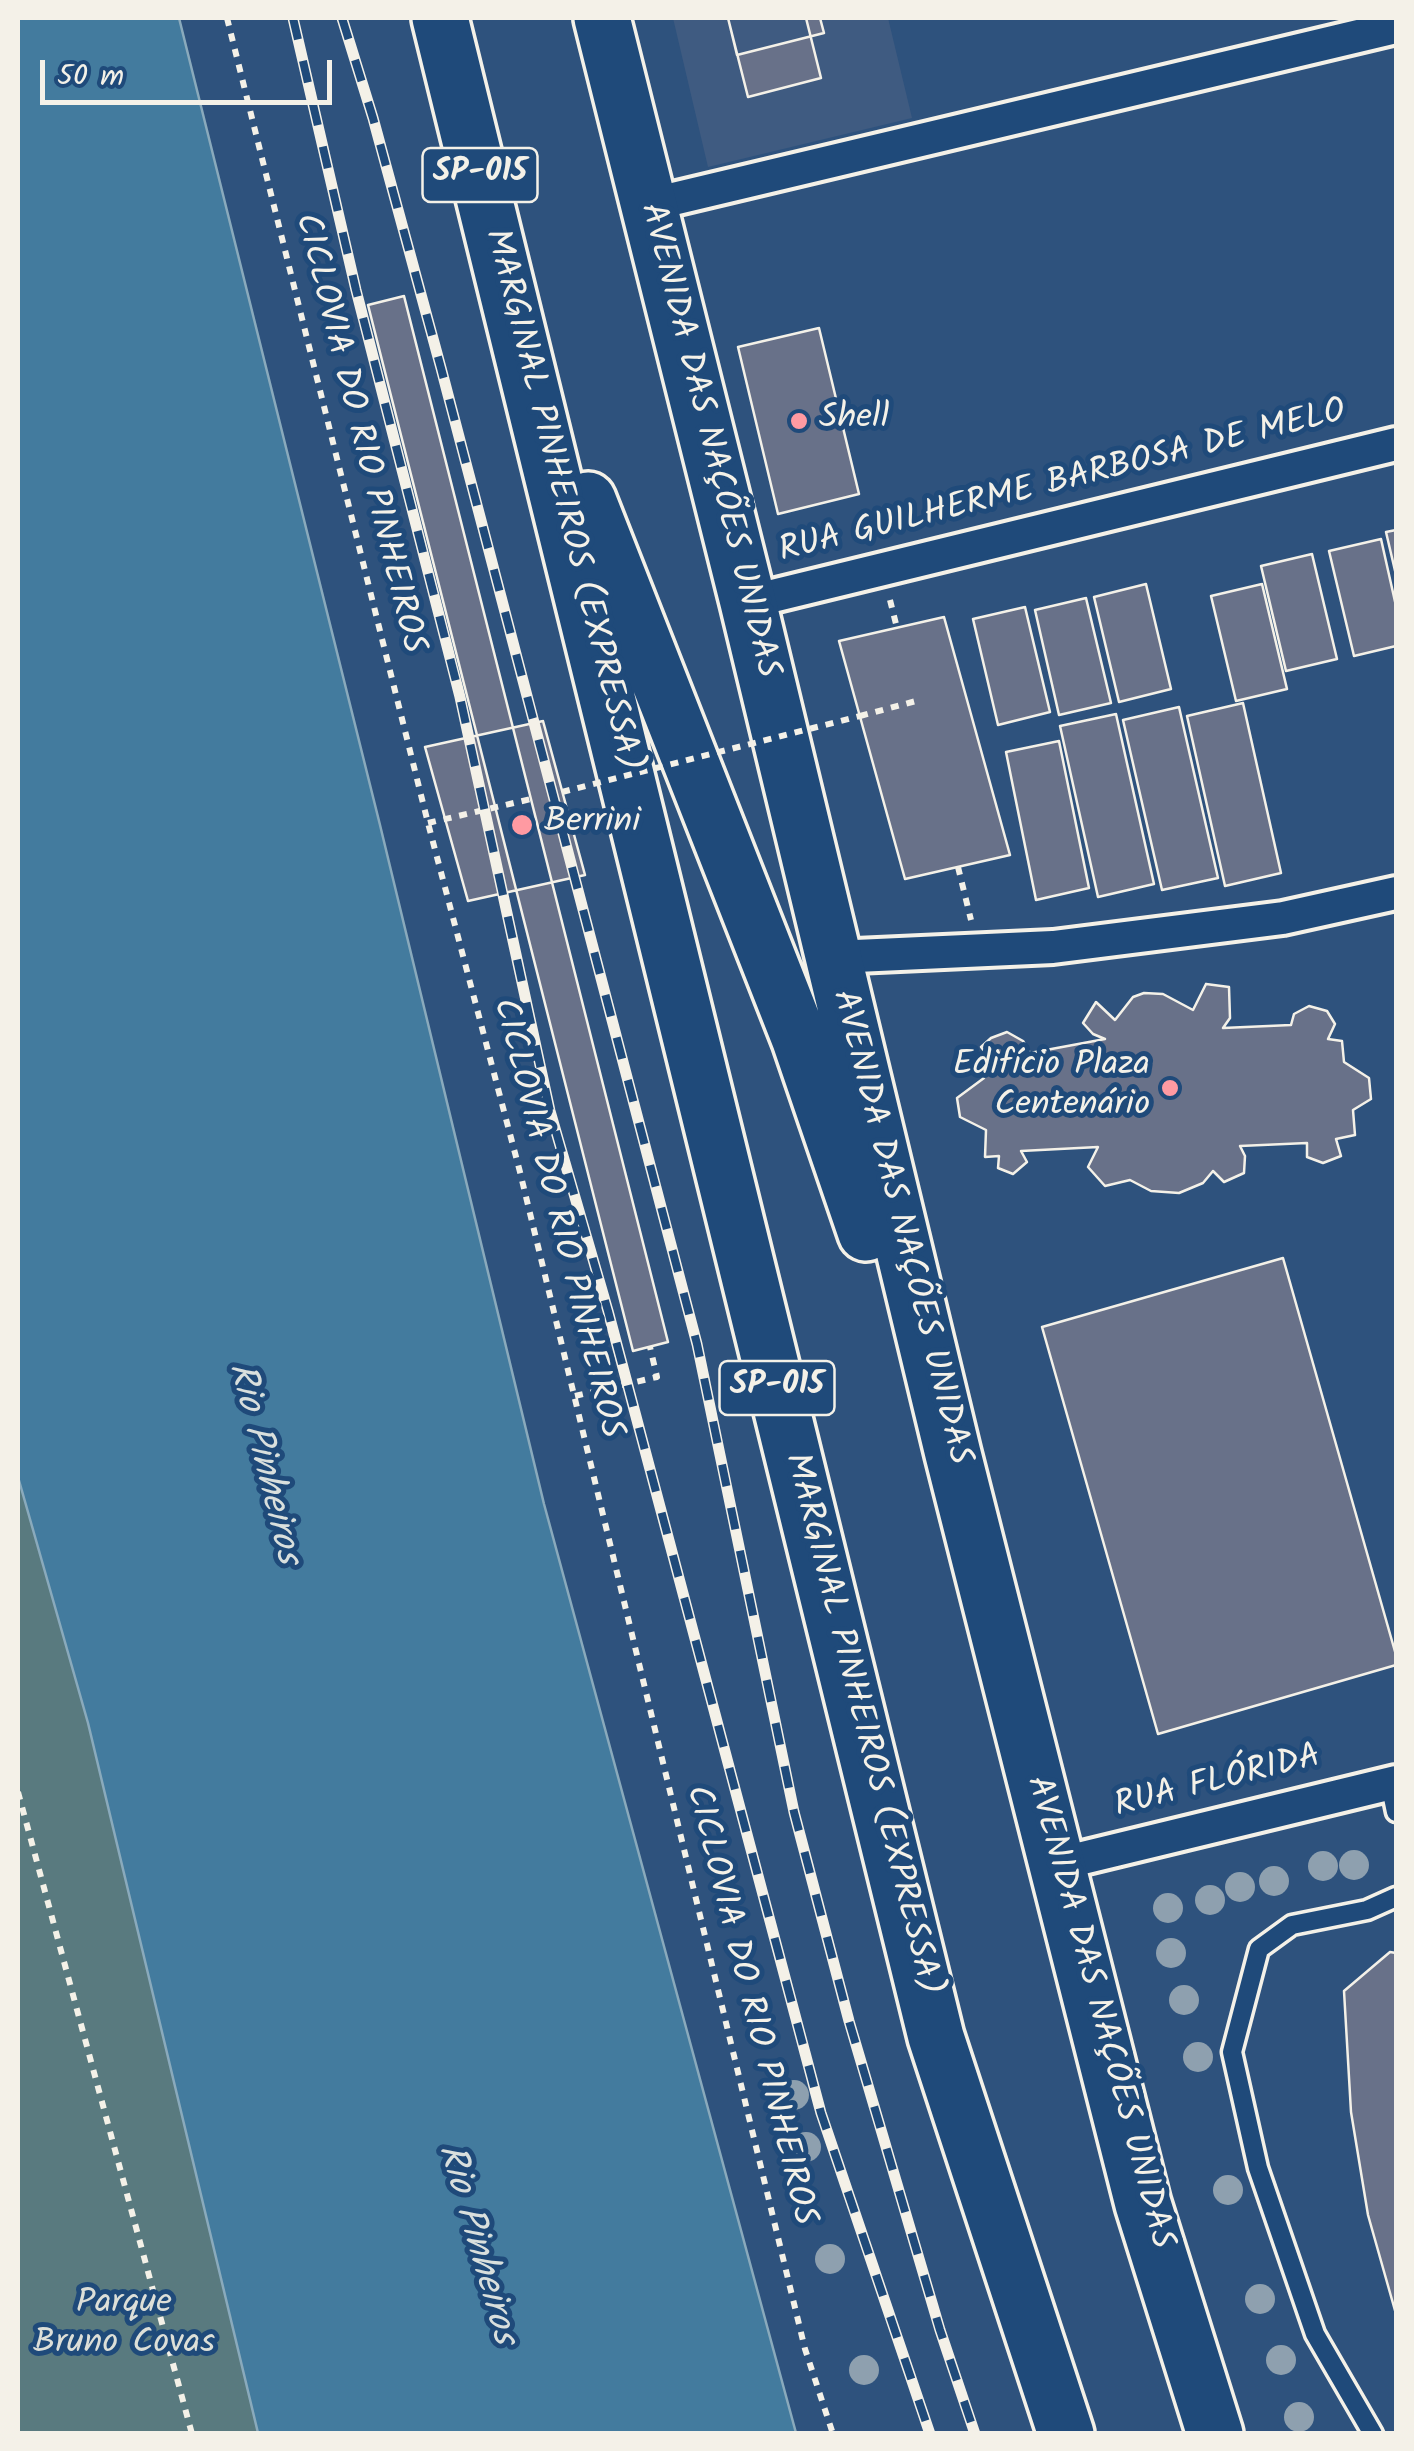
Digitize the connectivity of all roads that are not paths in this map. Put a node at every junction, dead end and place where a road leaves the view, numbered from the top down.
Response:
1 (440, 18) edge
2 (602, 18) edge
3 (1396, 27) edge
4 (648, 205) junction
5 (520, 333) junction
6 (1396, 444) edge
7 (748, 602) junction
8 (1396, 893) edge
9 (834, 958) junction
10 (952, 1454) junction
11 (1395, 1792) edge
12 (1058, 1864) junction
13 (1396, 1897) edge
14 (1066, 2434) edge
15 (1215, 2434) edge
16 (1373, 2434) edge

1 - 5 highway, MARGINAL PINHEIROS (EXPRESSA) / SP-015
2 - 4 highway, AVENIDA DAS NAÇÕES UNIDAS
3 - 4 street
4 - 7 highway, AVENIDA DAS NAÇÕES UNIDAS
5 - 10 highway
5 - 14 highway, MARGINAL PINHEIROS (EXPRESSA) / SP-015
6 - 7 street, RUA GUILHERME BARBOSA DE MELO
7 - 9 highway, AVENIDA DAS NAÇÕES UNIDAS
8 - 9 street
9 - 10 highway, AVENIDA DAS NAÇÕES UNIDAS
10 - 12 highway, AVENIDA DAS NAÇÕES UNIDAS
11 - 12 street, RUA FLÓRIDA
12 - 15 highway, AVENIDA DAS NAÇÕES UNIDAS
13 - 16 lane

